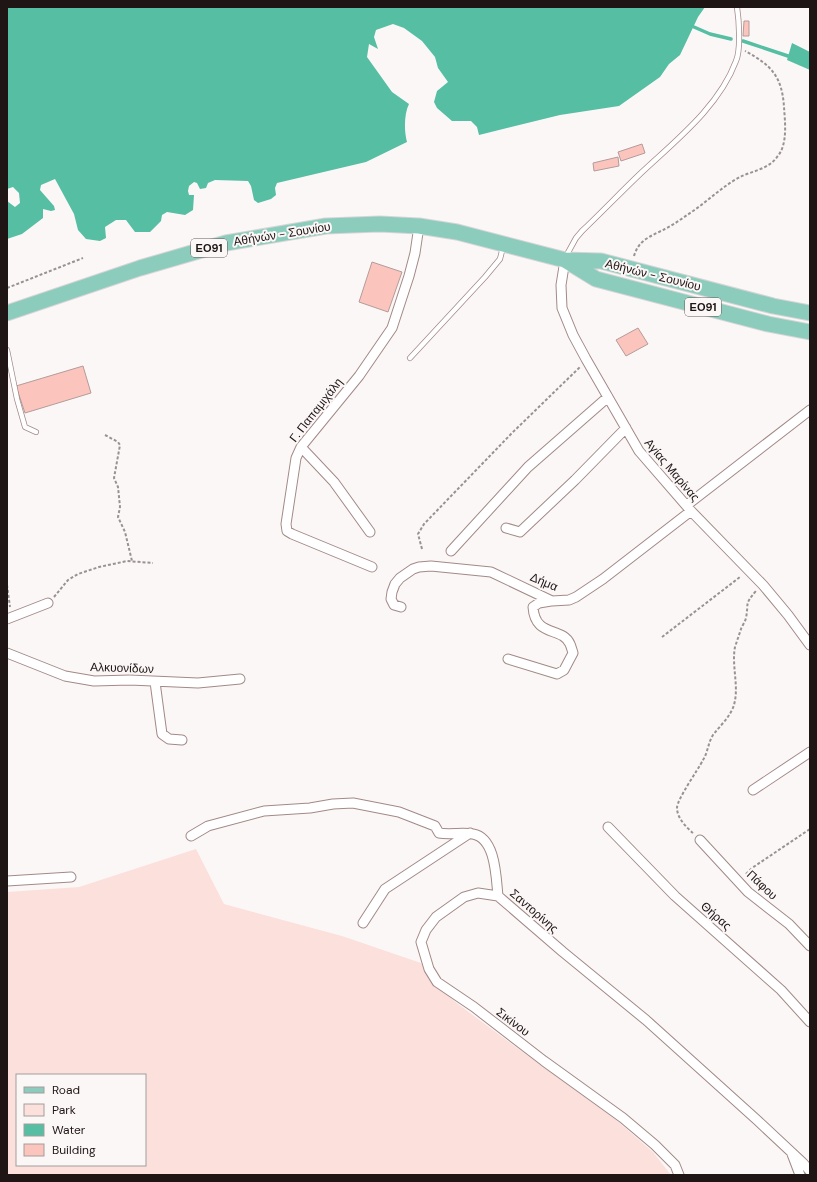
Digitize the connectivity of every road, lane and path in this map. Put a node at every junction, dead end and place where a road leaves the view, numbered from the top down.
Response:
1 (737, 7) edge
2 (739, 48) junction
3 (419, 226) junction
4 (504, 243) junction
5 (83, 258) dead end
6 (565, 260) junction
7 (631, 269) junction
8 (7, 288) edge
9 (7, 313) edge
10 (810, 313) edge
11 (810, 332) edge
12 (7, 350) edge
13 (410, 358) dead end
14 (586, 358) junction
15 (608, 398) junction
16 (810, 410) edge
17 (626, 428) junction
18 (36, 432) dead end
19 (105, 435) dead end
20 (301, 447) junction
21 (689, 508) junction
22 (506, 528) dead end
23 (370, 532) dead end
24 (422, 549) dead end
25 (451, 551) dead end
26 (132, 561) junction
27 (153, 563) dead end
28 (372, 567) dead end
29 (749, 570) junction
30 (763, 584) junction
31 (7, 585) edge
32 (552, 600) junction
33 (48, 603) joint
34 (401, 607) dead end
35 (9, 618) edge
36 (662, 637) dead end
37 (810, 645) edge
38 (7, 653) edge
39 (508, 659) dead end
40 (240, 679) dead end
41 (155, 682) junction
42 (182, 740) dead end
43 (810, 752) edge
44 (753, 790) dead end
45 (608, 827) dead end
46 (810, 829) edge
47 (470, 833) junction
48 (191, 836) dead end
49 (700, 840) joint
50 (71, 877) dead end
51 (740, 880) junction
52 (7, 881) edge
53 (498, 896) junction
54 (363, 924) dead end
55 (810, 946) edge
56 (810, 1022) edge
57 (791, 1151) junction
58 (810, 1171) edge
59 (679, 1175) edge
60 (800, 1175) edge

1 - 2 lane
2 - 6 lane
2 - 7 path
3 - 4 main road, Αθήνών - Σουνίου / ΕΟ91
3 - 9 main road, Αθήνών - Σουνίου / ΕΟ91
3 - 20 street, Γ. Παπαμιχάλη
4 - 6 main road, Αθήνών - Σουνίου / ΕΟ91
4 - 13 lane
5 - 8 path
6 - 7 main road, Αθήνών - Σουνίου / ΕΟ91
6 - 11 main road, Αθήνών - Σουνίου / ΕΟ91
6 - 14 street, Αγίας Μαρίνας
7 - 10 main road, Αθήνών - Σουνίου / ΕΟ91
12 - 18 lane
14 - 15 street, Αγίας Μαρίνας
14 - 24 path
15 - 17 street, Αγίας Μαρίνας
15 - 25 street
16 - 21 street, Δήμα
17 - 21 street, Αγίας Μαρίνας
17 - 22 street
19 - 26 path
20 - 23 street
20 - 28 street, Γ. Παπαμιχάλη
21 - 29 street, Αγίας Μαρίνας
21 - 32 street, Δήμα
26 - 27 path
26 - 33 path
29 - 30 street, Αγίας Μαρίνας
29 - 36 path
30 - 37 street, Αγίας Μαρίνας
30 - 49 path
31 - 35 path
32 - 34 street, Δήμα
32 - 39 street
33 - 35 street
38 - 41 street, Αλκυονίδων
40 - 41 street, Αλκυονίδων
41 - 42 street
43 - 44 street
45 - 56 street, Θήρας
46 - 51 path
47 - 48 street
47 - 53 street, Σαντορίνης
47 - 54 street
49 - 51 street, Πάφου
50 - 52 street
51 - 55 street, Πάφου
53 - 57 street, Σαντορίνης
53 - 59 street, Σικίνου
57 - 58 street, Σαντορίνης
57 - 60 street

